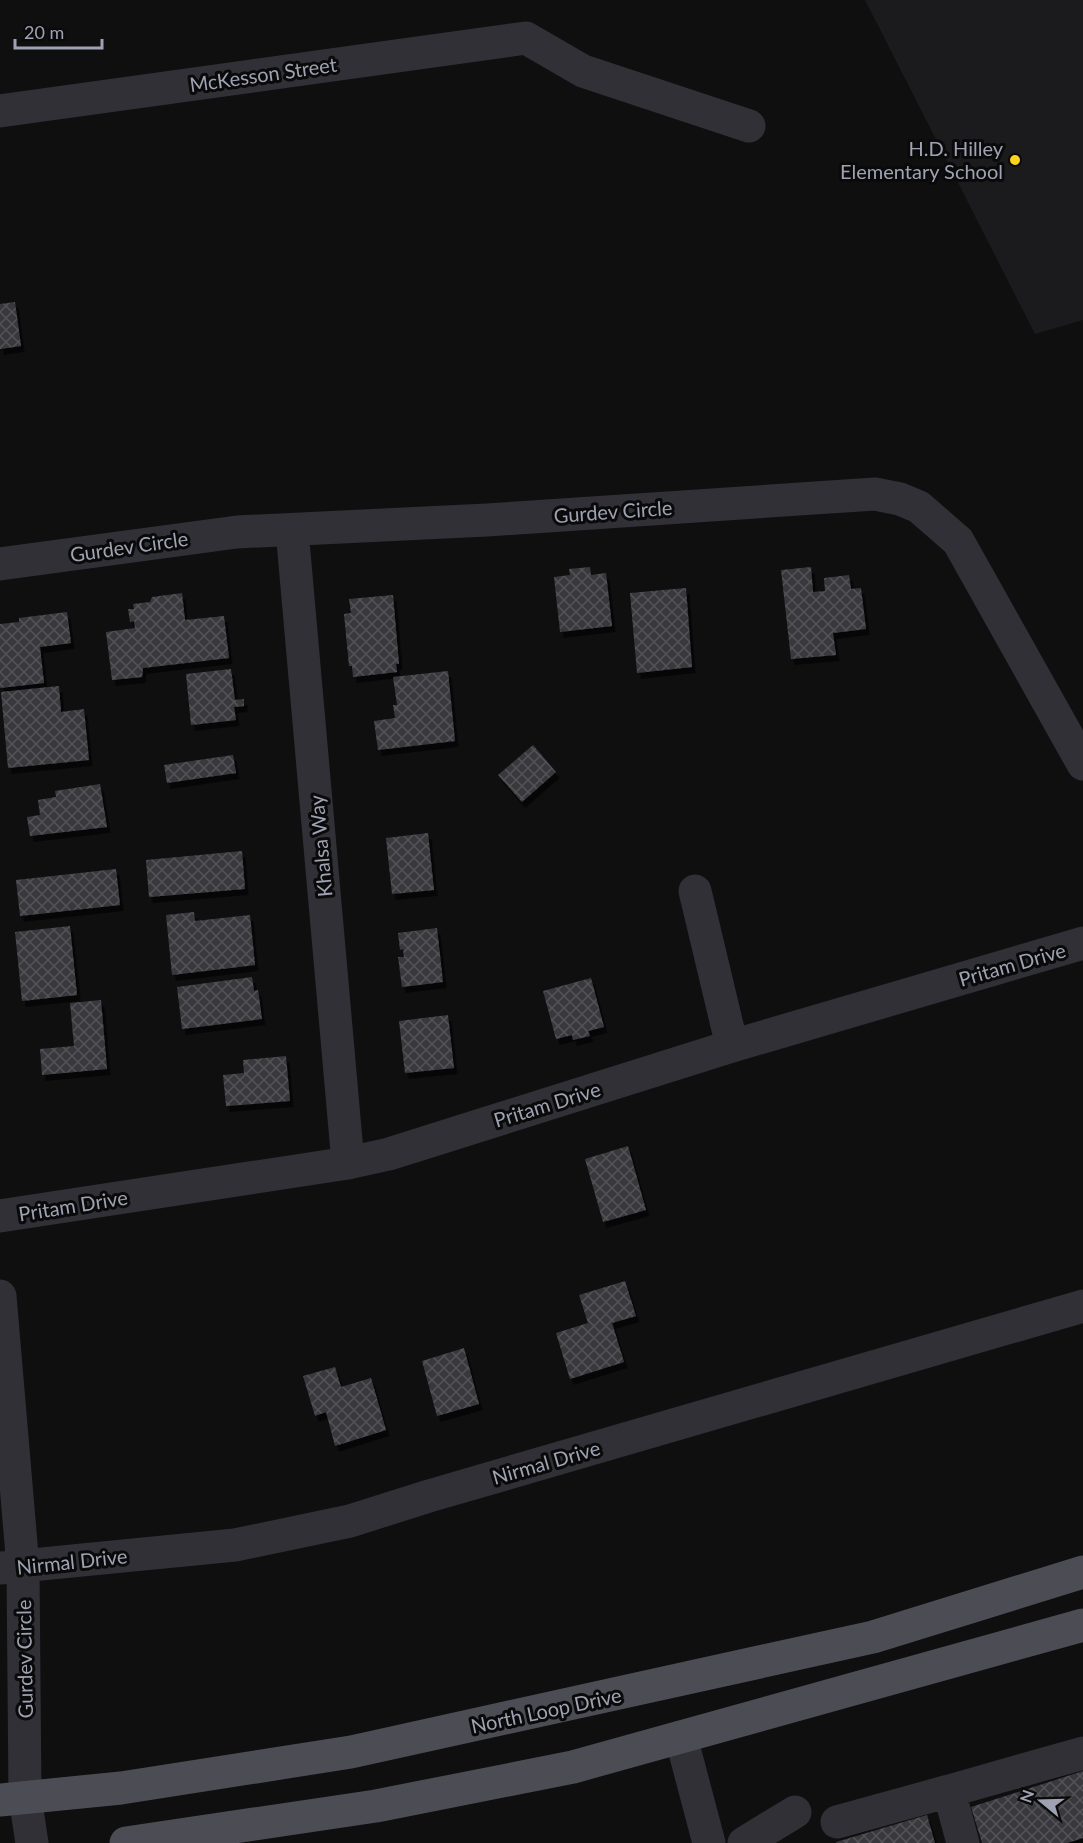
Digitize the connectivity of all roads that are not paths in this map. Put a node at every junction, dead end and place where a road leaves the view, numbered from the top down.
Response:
1 (0, 111) edge
2 (749, 126) dead end
3 (292, 530) junction
4 (0, 564) edge
5 (1083, 764) edge
6 (695, 891) dead end
7 (1083, 943) edge
8 (732, 1046) junction
9 (348, 1163) junction
10 (0, 1216) edge
11 (0, 1296) edge
12 (1083, 1306) edge
13 (12, 1567) edge
14 (1083, 1572) edge
15 (1083, 1625) edge
16 (681, 1737) junction
17 (1083, 1753) edge
18 (949, 1791) junction
19 (13, 1798) edge
20 (795, 1812) dead end
21 (837, 1822) dead end
22 (32, 1843) edge
23 (126, 1843) edge
24 (709, 1843) edge
25 (744, 1843) edge
26 (963, 1843) edge

1 - 2 street, McKesson Street
3 - 4 street, Gurdev Circle
3 - 5 street, Gurdev Circle
3 - 9 street, Khalsa Way
6 - 8 street
7 - 8 street, Pritam Drive
8 - 9 street, Pritam Drive
9 - 10 street, Pritam Drive
11 - 13 street, Gurdev Circle
12 - 13 street, Nirmal Drive
13 - 19 street, Gurdev Circle
14 - 19 main road, North Loop Drive
15 - 16 main road
16 - 23 main road
16 - 24 street
17 - 18 street
18 - 21 street
18 - 26 street
19 - 22 street, Gurdev Circle
20 - 25 street

